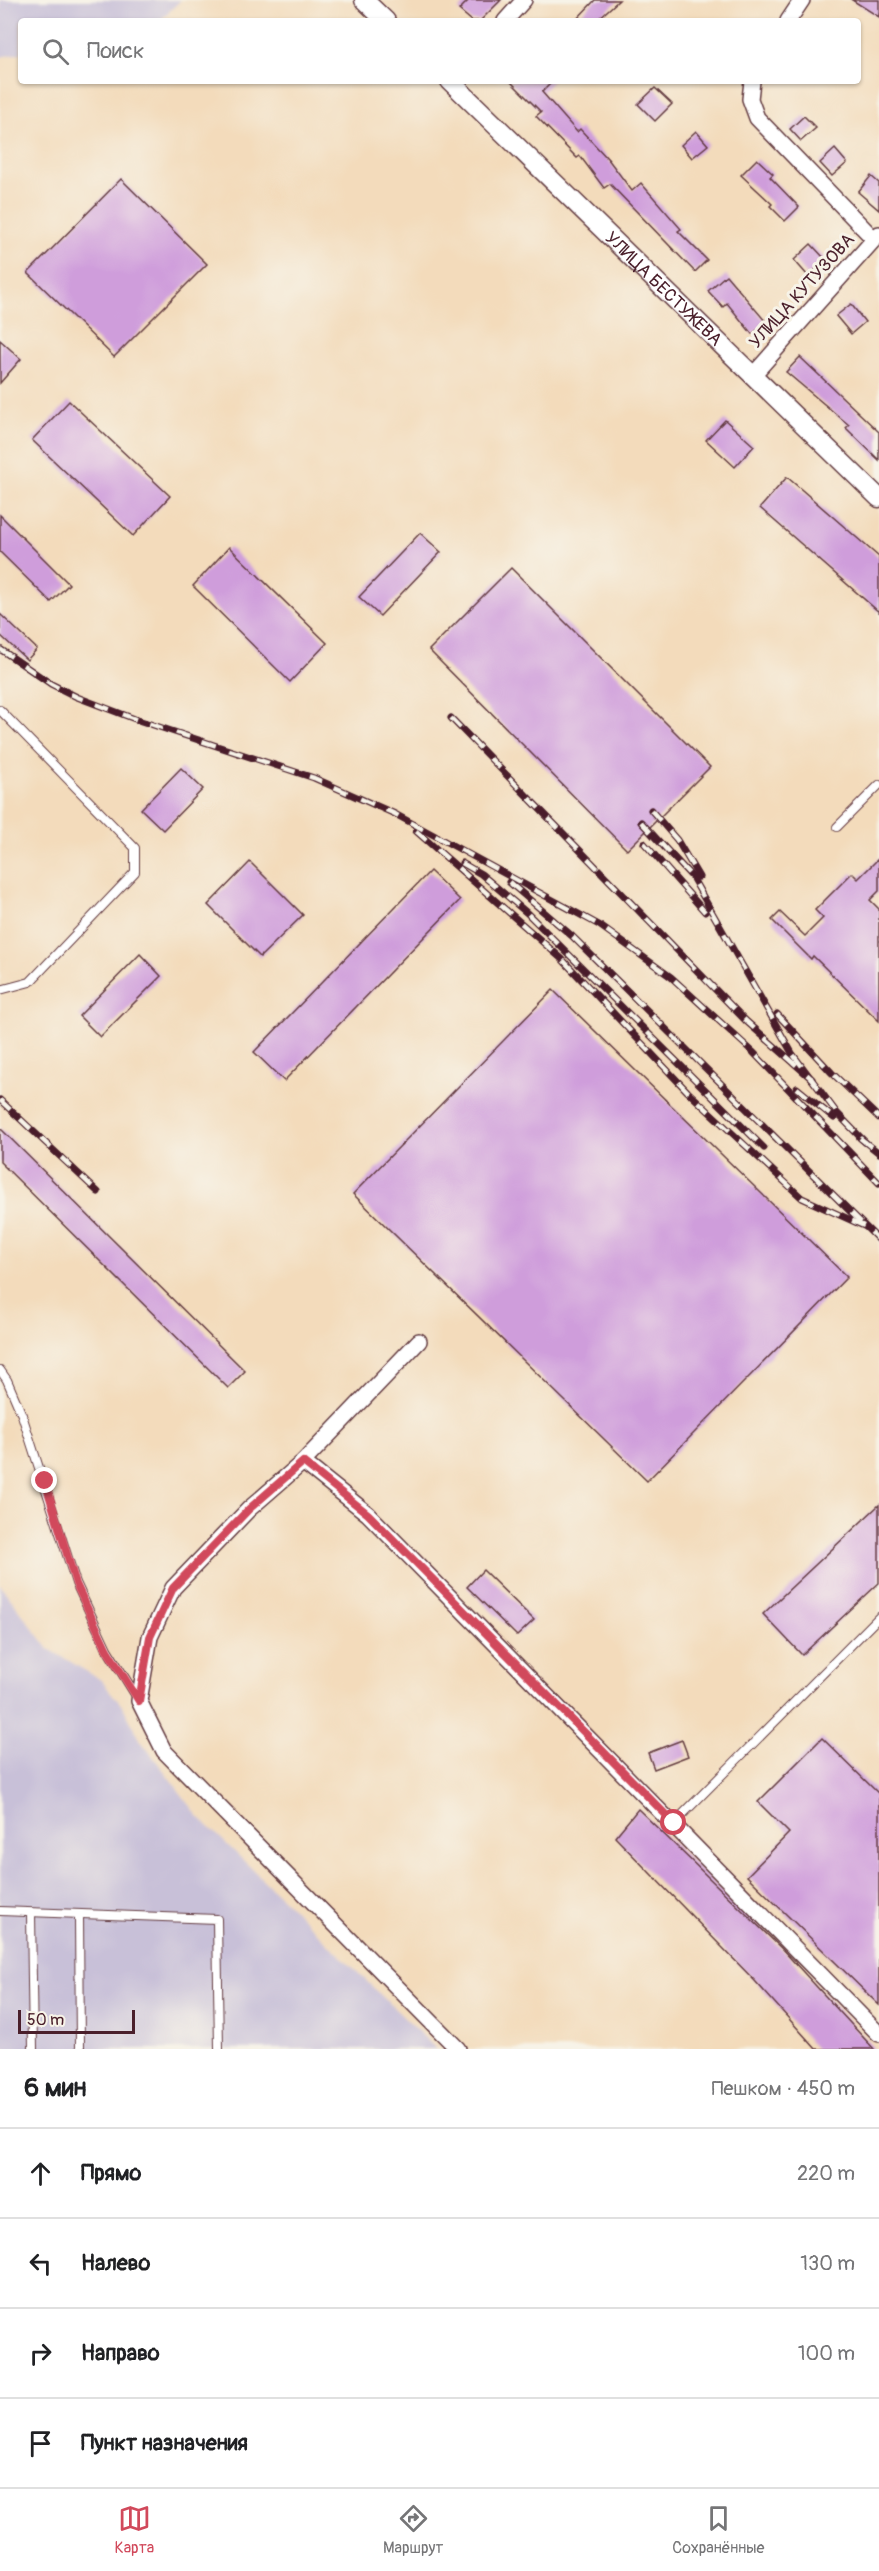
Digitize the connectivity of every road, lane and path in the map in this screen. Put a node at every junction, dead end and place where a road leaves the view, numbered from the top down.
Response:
1 (364, 0) edge
2 (524, 0) edge
3 (802, 0) edge
4 (383, 18) edge
5 (508, 18) edge
6 (790, 18) edge
7 (453, 84) edge
8 (752, 84) edge
9 (876, 237) edge
10 (754, 374) junction
11 (879, 498) edge
12 (0, 710) edge
13 (879, 785) edge
14 (837, 826) dead end
15 (0, 990) edge
16 (419, 1341) dead end
17 (0, 1370) edge
18 (303, 1462) junction
19 (879, 1617) edge
20 (139, 1701) junction
21 (674, 1823) junction
22 (0, 1911) edge
23 (31, 1913) junction
24 (80, 1915) junction
25 (879, 2034) edge
26 (33, 2049) edge
27 (80, 2049) edge
28 (219, 2049) edge
29 (458, 2049) edge

1 - 4 street
2 - 5 street
3 - 6 street
7 - 10 street, УЛИЦА БЕСТУЖЕВА
8 - 9 street
9 - 10 street, УЛИЦА КУТУЗОВА
10 - 11 street, УЛИЦА БЕСТУЖЕВА
12 - 15 lane
13 - 14 lane
16 - 18 street
17 - 20 lane
18 - 20 street
18 - 21 street
19 - 21 lane
20 - 29 street
21 - 25 street
22 - 23 lane
23 - 24 lane
23 - 26 lane
24 - 27 lane
24 - 28 lane

